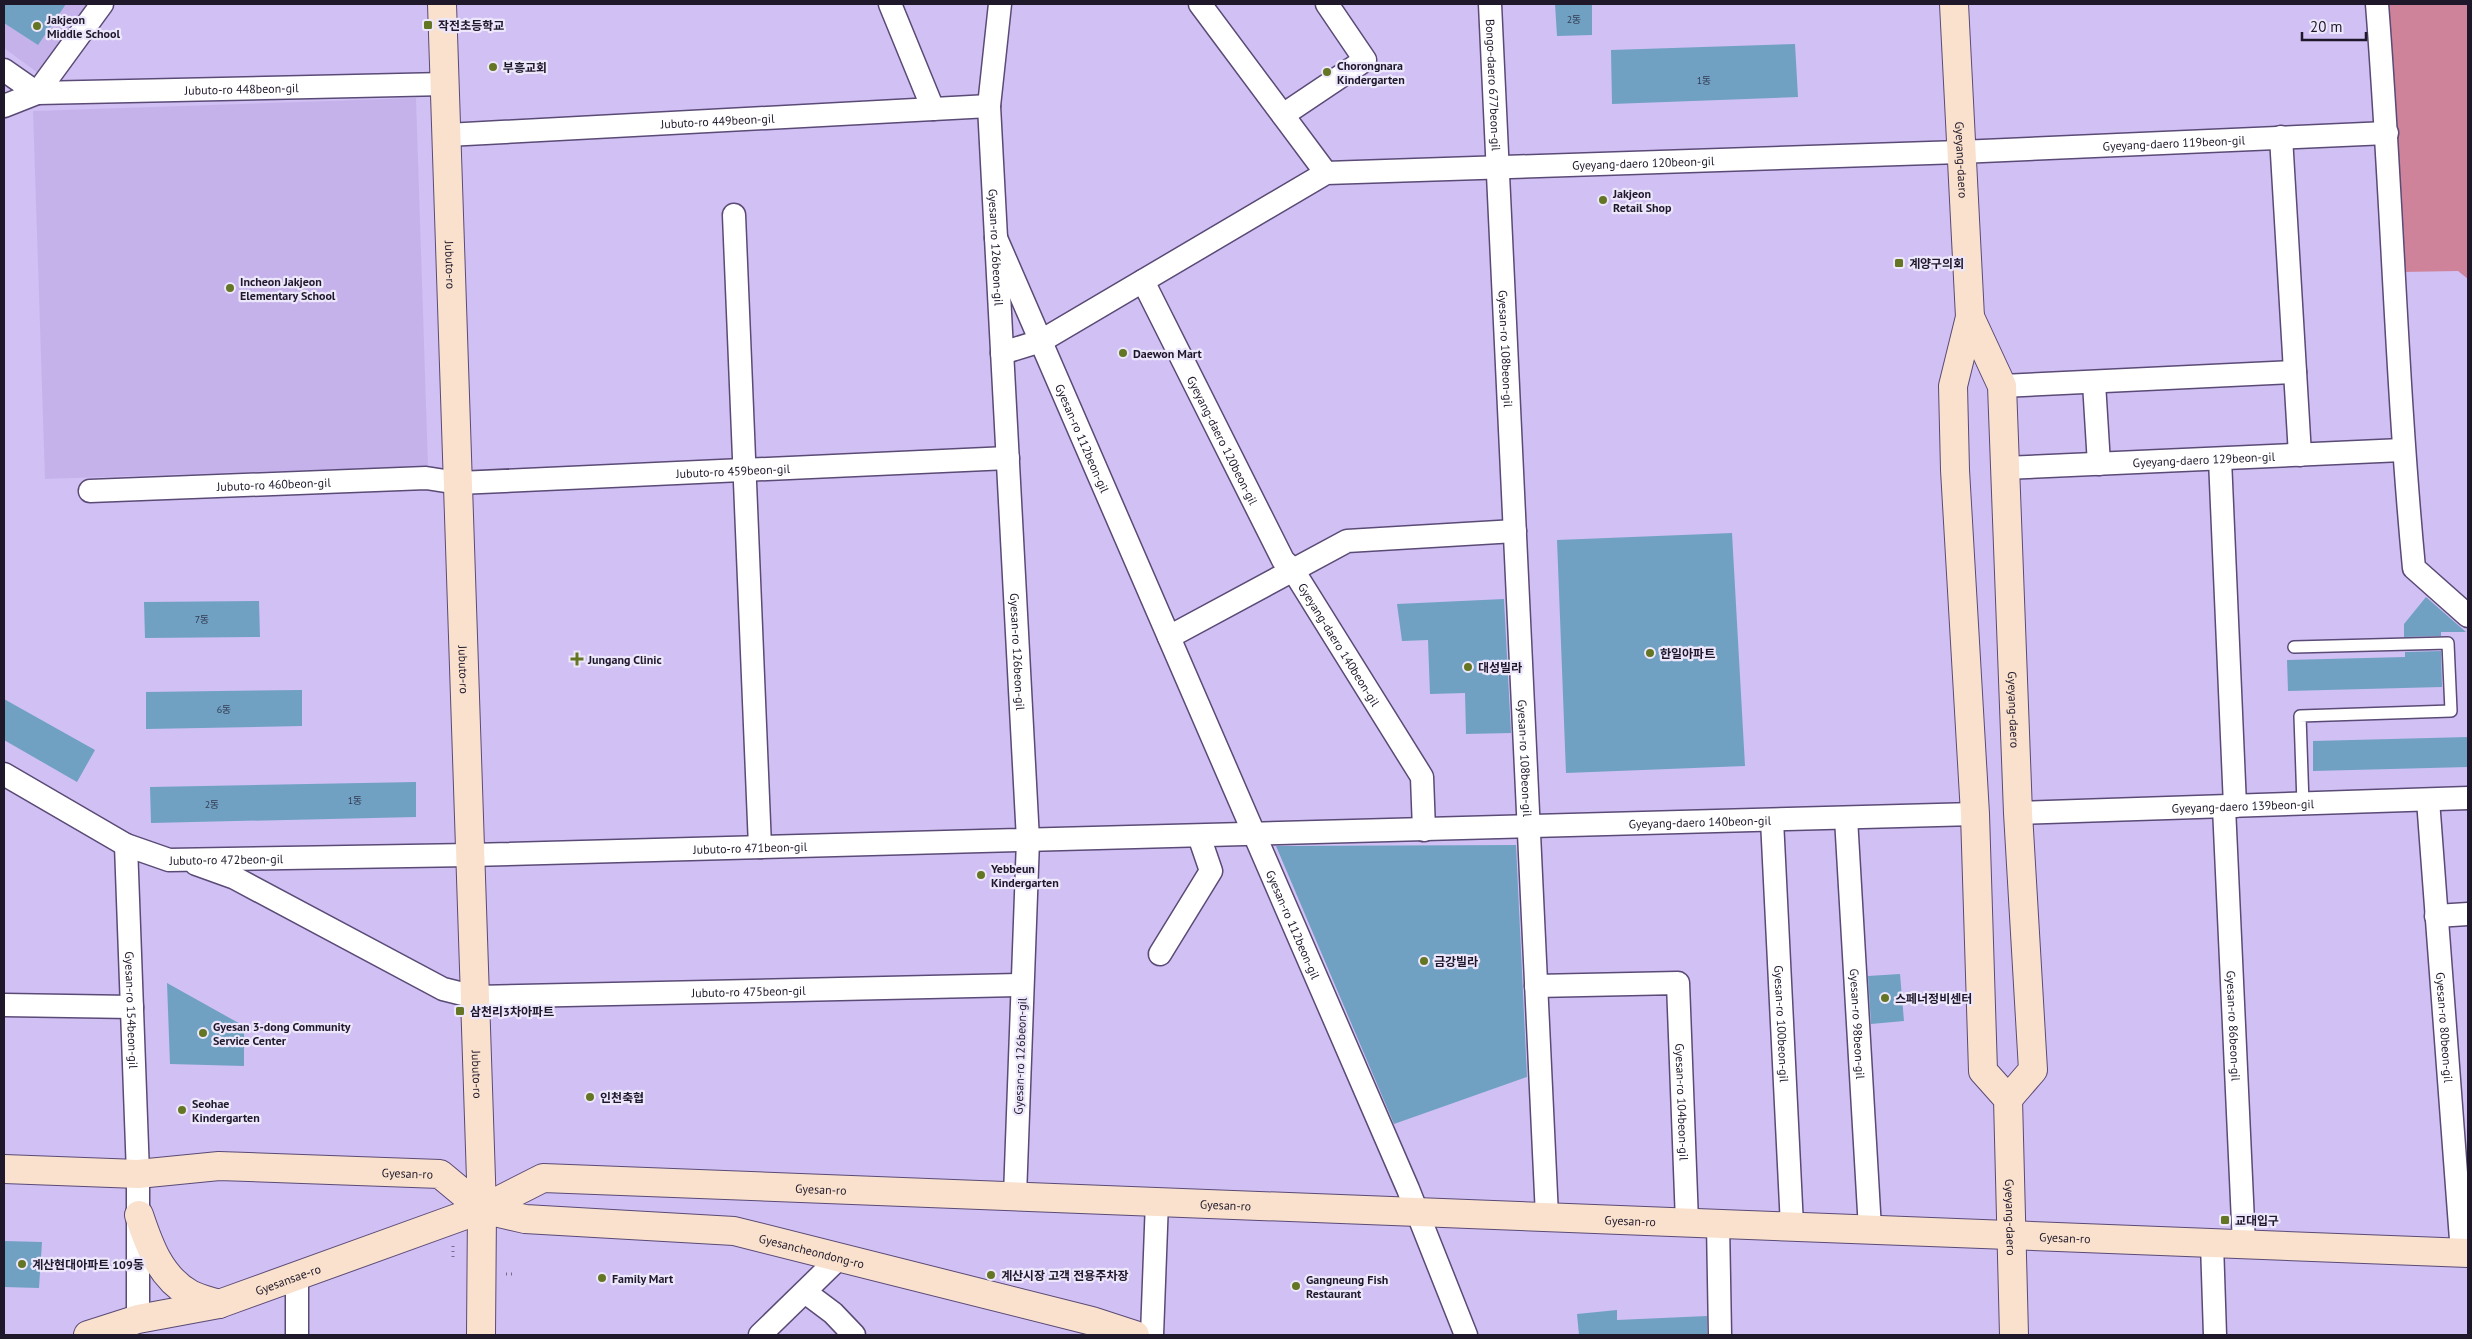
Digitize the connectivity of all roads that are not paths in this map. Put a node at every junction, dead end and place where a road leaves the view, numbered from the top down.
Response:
1 (102, 4) edge
2 (442, 4) edge
3 (890, 4) edge
4 (1000, 4) edge
5 (1200, 4) edge
6 (1327, 4) edge
7 (1490, 4) edge
8 (1954, 4) edge
9 (2377, 4) edge
10 (4, 70) edge
11 (445, 84) junction
12 (37, 93) junction
13 (4, 106) edge
14 (989, 106) junction
15 (933, 109) junction
16 (1283, 115) junction
17 (2387, 133) junction
18 (447, 135) junction
19 (2280, 138) junction
20 (1960, 152) junction
21 (1498, 167) junction
22 (1326, 173) junction
23 (734, 215) dead end
24 (996, 238) junction
25 (1143, 281) junction
26 (1970, 317) junction
27 (1041, 341) junction
28 (1002, 353) junction
29 (2295, 372) junction
30 (2094, 383) junction
31 (2002, 386) junction
32 (2402, 450) junction
33 (2300, 455) junction
34 (1008, 458) junction
35 (2220, 459) junction
36 (2099, 464) junction
37 (2004, 468) junction
38 (746, 470) junction
39 (458, 483) junction
40 (90, 490) dead end
41 (1515, 531) junction
42 (1293, 570) junction
43 (2468, 616) edge
44 (1168, 636) junction
45 (2294, 647) dead end
46 (4, 774) edge
47 (2468, 798) edge
48 (2428, 800) junction
49 (2303, 804) junction
50 (2230, 806) junction
51 (2018, 813) junction
52 (1974, 814) junction
53 (1846, 818) junction
54 (1772, 820) junction
55 (1529, 827) junction
56 (1424, 830) junction
57 (1254, 834) junction
58 (1199, 836) junction
59 (1028, 840) junction
60 (126, 845) junction
61 (760, 847) junction
62 (470, 854) junction
63 (183, 859) junction
64 (2468, 914) edge
65 (2436, 916) junction
66 (1160, 954) dead end
67 (1022, 985) junction
68 (1536, 986) junction
69 (475, 997) junction
70 (4, 1005) edge
71 (132, 1007) junction
72 (2008, 1099) junction
73 (4, 1170) edge
74 (138, 1174) junction
75 (1015, 1196) junction
76 (1157, 1202) junction
77 (482, 1209) junction
78 (1417, 1212) junction
79 (138, 1215) junction
80 (1547, 1216) junction
81 (1687, 1222) junction
82 (1718, 1223) junction
83 (1792, 1226) junction
84 (1870, 1229) junction
85 (2011, 1235) junction
86 (2212, 1242) junction
87 (2244, 1244) junction
88 (2465, 1253) edge
89 (840, 1256) junction
90 (297, 1276) junction
91 (805, 1292) junction
92 (219, 1304) junction
93 (138, 1319) junction
94 (1090, 1328) edge
95 (88, 1335) edge
96 (296, 1335) edge
97 (481, 1335) edge
98 (760, 1335) edge
99 (854, 1335) edge
100 (1134, 1335) edge
101 (1152, 1335) edge
102 (1466, 1335) edge
103 (1720, 1335) edge
104 (2014, 1335) edge
105 (2215, 1335) edge

1 - 12 street
2 - 11 main road, Jubuto-ro
3 - 15 street
4 - 14 street, Gyesan-ro 126beon-gil
5 - 16 street
6 - 16 street
7 - 21 street, Bongo-daero 677beon-gil
8 - 20 main road, Gyeyang-daero
9 - 17 street
10 - 12 street
11 - 12 street, Jubuto-ro 448beon-gil
11 - 18 main road, Jubuto-ro
12 - 13 street, Jubuto-ro 448beon-gil
14 - 15 street, Jubuto-ro 449beon-gil
14 - 24 street, Gyesan-ro 126beon-gil
15 - 18 street, Jubuto-ro 449beon-gil
16 - 22 street
17 - 19 street, Gyeyang-daero 119beon-gil
17 - 32 street
18 - 39 main road, Jubuto-ro
19 - 20 street, Gyeyang-daero 119beon-gil
19 - 29 street
20 - 21 street, Gyeyang-daero 120beon-gil
20 - 26 main road, Gyeyang-daero
21 - 22 street, Gyeyang-daero 120beon-gil
21 - 41 street, Gyesan-ro 108beon-gil
22 - 25 street, Gyeyang-daero 120beon-gil
23 - 38 street
24 - 27 street, Gyesan-ro 112beon-gil
24 - 28 street, Gyesan-ro 126beon-gil
25 - 27 street, Gyeyang-daero 120beon-gil
25 - 42 street, Gyeyang-daero 120beon-gil
26 - 31 main road, Gyeyang-daero
26 - 52 main road, Gyeyang-daero
27 - 28 street, Gyeyang-daero 120beon-gil
27 - 44 street, Gyesan-ro 112beon-gil
28 - 34 street, Gyesan-ro 126beon-gil
29 - 30 street
29 - 33 street
30 - 31 street
30 - 36 street
31 - 37 main road, Gyeyang-daero
32 - 33 street, Gyeyang-daero 129beon-gil
32 - 43 street
33 - 35 street, Gyeyang-daero 129beon-gil
34 - 38 street, Jubuto-ro 459beon-gil
34 - 59 street, Gyesan-ro 126beon-gil
35 - 36 street, Gyeyang-daero 129beon-gil
35 - 50 street, Gyesan-ro 86beon-gil
36 - 37 street, Gyeyang-daero 129beon-gil
37 - 51 main road, Gyeyang-daero
38 - 39 street, Jubuto-ro 459beon-gil
38 - 61 street
39 - 40 street, Jubuto-ro 460beon-gil
39 - 62 main road, Jubuto-ro
41 - 42 street
41 - 55 street, Gyesan-ro 108beon-gil
42 - 44 street
42 - 56 street, Gyeyang-daero 140beon-gil
44 - 57 street, Gyesan-ro 112beon-gil
45 - 49 lane
46 - 60 street, Jubuto-ro 472beon-gil
47 - 48 street, Gyeyang-daero 139beon-gil
48 - 49 street, Gyeyang-daero 139beon-gil
48 - 65 street, Gyesan-ro 80beon-gil
49 - 50 street, Gyeyang-daero 139beon-gil
50 - 51 street, Gyeyang-daero 139beon-gil
50 - 87 street, Gyesan-ro 86beon-gil
51 - 72 main road, Gyeyang-daero
52 - 53 street, Gyeyang-daero 140beon-gil
52 - 72 main road, Gyeyang-daero
53 - 54 street, Gyeyang-daero 140beon-gil
53 - 84 street, Gyesan-ro 98beon-gil
54 - 55 street, Gyeyang-daero 140beon-gil
54 - 83 street, Gyesan-ro 100beon-gil
55 - 56 street, Gyeyang-daero 140beon-gil
55 - 68 street, Gyesan-ro 108beon-gil
56 - 57 street, Gyeyang-daero 140beon-gil
57 - 58 street, Gyeyang-daero 140beon-gil
57 - 78 street, Gyesan-ro 112beon-gil
58 - 59 street, Gyeyang-daero 140beon-gil
58 - 66 street
59 - 61 street, Jubuto-ro 471beon-gil
59 - 67 street, Gyesan-ro 126beon-gil
60 - 63 street, Jubuto-ro 472beon-gil
60 - 71 street, Gyesan-ro 154beon-gil
61 - 62 street, Jubuto-ro 471beon-gil
62 - 63 street, Jubuto-ro 472beon-gil
62 - 69 main road, Jubuto-ro
63 - 69 street, Jubuto-ro 475beon-gil
64 - 65 street
65 - 88 street, Gyesan-ro 80beon-gil
67 - 69 street, Jubuto-ro 475beon-gil
67 - 75 street, Gyesan-ro 126beon-gil
68 - 80 street, Gyesan-ro 108beon-gil
68 - 81 street, Gyesan-ro 104beon-gil
69 - 77 main road, Jubuto-ro
70 - 71 street
71 - 74 street, Gyesan-ro 154beon-gil
72 - 85 main road, Gyeyang-daero
73 - 74 main road, Gyesan-ro
74 - 77 main road, Gyesan-ro
74 - 79 street, Gyesan-ro 154beon-gil
75 - 76 main road, Gyesan-ro
75 - 77 main road, Gyesan-ro
76 - 78 main road, Gyesan-ro
76 - 101 street
77 - 89 main road, Gyesancheondong-ro
77 - 90 main road, Gyesansae-ro
77 - 97 main road, Jubuto-ro
78 - 80 main road, Gyesan-ro
78 - 102 street, Gyesan-ro 112beon-gil
79 - 92 main road
79 - 93 street, Gyesan-ro 154beon-gil
80 - 81 main road, Gyesan-ro
81 - 82 main road, Gyesan-ro
82 - 83 main road, Gyesan-ro
82 - 103 street
83 - 84 main road, Gyesan-ro
84 - 85 main road, Gyesan-ro
85 - 86 main road, Gyesan-ro
85 - 104 main road, Gyeyang-daero
86 - 87 main road, Gyesan-ro
86 - 105 street
87 - 88 main road, Gyesan-ro
89 - 91 street
89 - 94 main road, Gyesancheondong-ro
90 - 92 main road, Gyesansae-ro
90 - 96 street
91 - 98 street
91 - 99 street
92 - 93 main road, Gyesansae-ro
93 - 95 main road, Gyesansae-ro
94 - 100 main road, Gyesancheondong-ro

